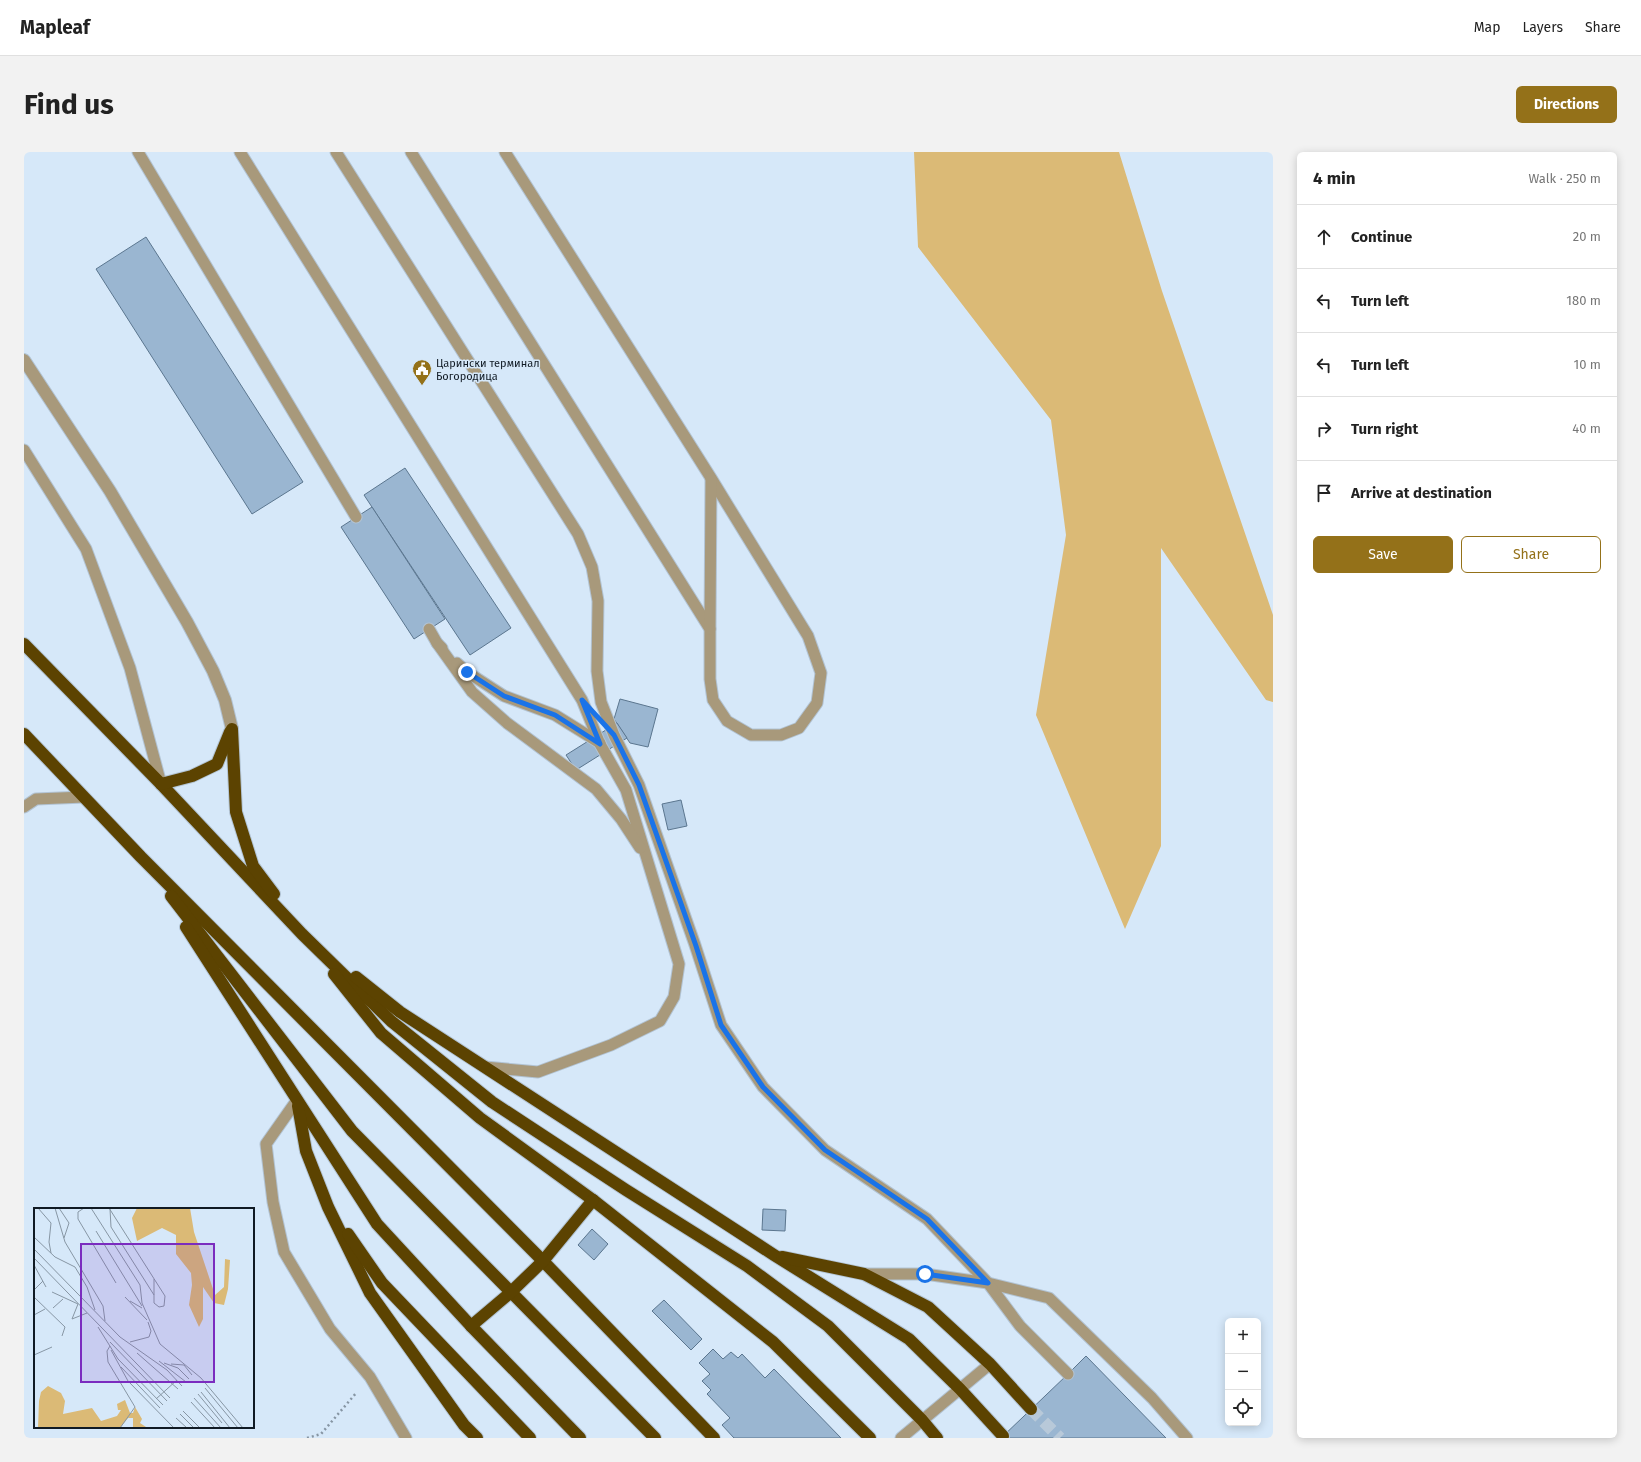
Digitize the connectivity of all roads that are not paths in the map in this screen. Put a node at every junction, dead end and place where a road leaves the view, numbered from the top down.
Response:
1 (138, 152) edge
2 (240, 152) edge
3 (336, 152) edge
4 (411, 152) edge
5 (505, 152) edge
6 (24, 360) edge
7 (24, 450) edge
8 (711, 478) junction
9 (356, 517) dead end
10 (429, 629) dead end
11 (710, 629) junction
12 (437, 643) junction
13 (24, 644) edge
14 (582, 700) junction
15 (232, 729) junction
16 (24, 734) edge
17 (614, 735) junction
18 (600, 744) junction
19 (161, 784) junction
20 (84, 797) junction
21 (24, 807) edge
22 (141, 857) junction
23 (646, 858) junction
24 (302, 934) junction
25 (485, 1067) junction
26 (297, 1100) junction
27 (593, 1200) junction
28 (328, 1207) junction
29 (774, 1256) junction
30 (544, 1261) junction
31 (864, 1274) junction
32 (988, 1283) junction
33 (510, 1293) junction
34 (472, 1326) junction
35 (990, 1364) junction
36 (1068, 1374) dead end
37 (960, 1389) junction
38 (1031, 1409) tunnel mouth
39 (922, 1420) junction
40 (1003, 1436) dead end
41 (406, 1438) edge
42 (477, 1438) edge
43 (530, 1438) edge
44 (580, 1438) edge
45 (655, 1438) edge
46 (714, 1438) edge
47 (870, 1438) edge
48 (901, 1438) edge
49 (937, 1438) edge
50 (1188, 1438) edge

1 - 9 lane
2 - 14 lane
3 - 17 lane
4 - 11 lane
5 - 8 lane
6 - 15 street
7 - 19 lane
8 - 11 lane
8 - 11 lane
10 - 12 lane
12 - 18 lane
12 - 23 lane
13 - 19 highway
14 - 17 lane
14 - 18 lane
15 - 19 highway
15 - 24 highway
16 - 20 highway
17 - 32 lane
18 - 23 lane
19 - 24 highway
20 - 21 lane
20 - 22 highway
22 - 26 highway
22 - 30 highway
22 - 33 highway
23 - 25 lane
24 - 25 highway
24 - 27 highway
24 - 39 highway
25 - 29 highway
26 - 28 highway
26 - 34 highway
26 - 41 lane
27 - 30 highway
27 - 47 highway
28 - 42 highway
28 - 43 highway
29 - 31 highway
29 - 37 highway
30 - 33 highway
30 - 46 highway
31 - 32 lane
31 - 35 highway
32 - 36 lane
32 - 50 lane
33 - 34 highway
33 - 45 highway
34 - 44 highway
35 - 37 lane
35 - 38 highway
37 - 39 lane
37 - 40 highway
39 - 48 lane
39 - 49 highway

